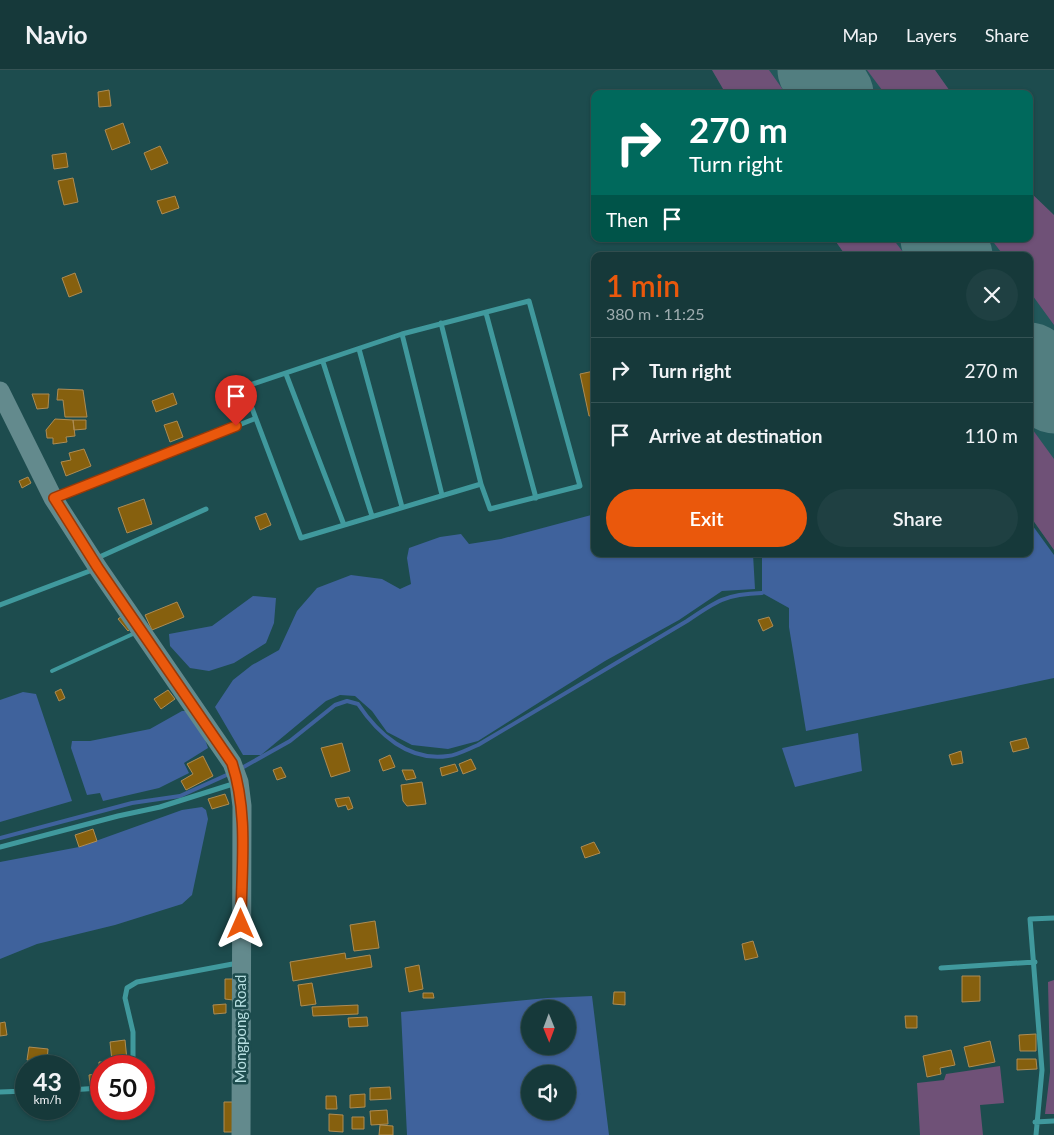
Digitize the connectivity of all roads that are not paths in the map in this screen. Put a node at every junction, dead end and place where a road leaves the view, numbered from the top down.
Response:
1 (486, 313) junction
2 (441, 323) junction
3 (402, 334) junction
4 (359, 349) junction
5 (324, 362) junction
6 (286, 374) junction
7 (0, 391) edge
8 (254, 418) junction
9 (481, 484) junction
10 (442, 495) junction
11 (54, 498) junction
12 (536, 498) junction
13 (402, 507) junction
14 (206, 510) dead end
15 (372, 516) junction
16 (344, 525) junction
17 (95, 564) junction
18 (0, 605) edge
19 (142, 630) junction
20 (52, 671) dead end
21 (238, 782) junction
22 (0, 847) edge
23 (1054, 918) edge
24 (1035, 962) junction
25 (241, 963) junction
26 (942, 968) dead end
27 (133, 1055) edge
28 (15, 1091) edge
29 (0, 1092) edge
30 (1054, 1121) edge
31 (1035, 1122) junction
32 (241, 1135) edge
33 (1036, 1135) edge

1 - 2 street
1 - 12 street
1 - 12 street
2 - 3 street
2 - 9 street
3 - 4 street
3 - 10 street
4 - 5 street
4 - 13 street
5 - 6 street
5 - 15 street
6 - 8 street
6 - 16 street
7 - 11 main road, Mongpong Road
8 - 11 street
8 - 16 street
9 - 10 street
9 - 12 street
10 - 13 street
11 - 17 main road, Mongpong Road
13 - 15 street
14 - 17 street
15 - 16 street
17 - 18 street
17 - 19 main road, Mongpong Road
19 - 20 lane
19 - 21 main road, Mongpong Road
21 - 22 street
21 - 25 main road, Mongpong Road
23 - 24 street
24 - 26 street
24 - 31 street
25 - 27 street
25 - 32 main road, Mongpong Road
28 - 29 street
30 - 31 street
31 - 33 street

